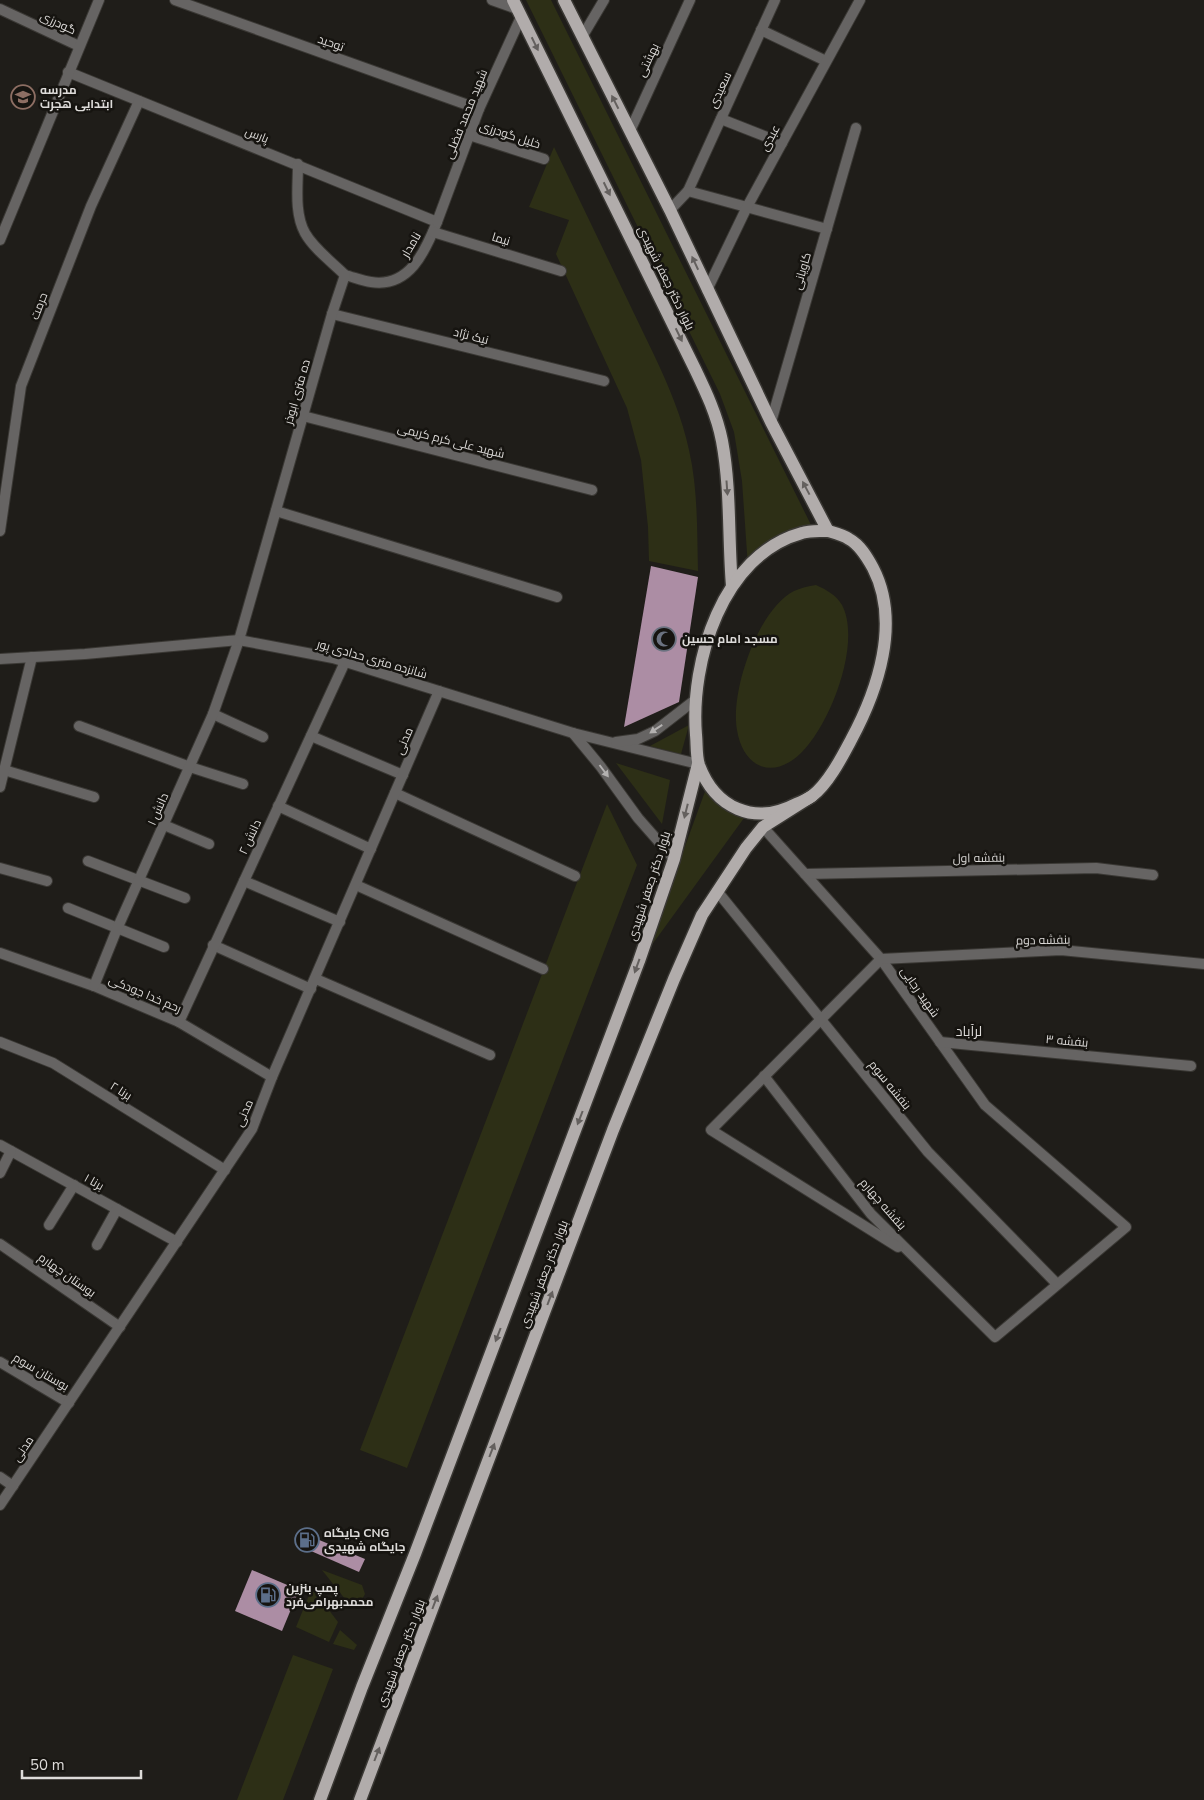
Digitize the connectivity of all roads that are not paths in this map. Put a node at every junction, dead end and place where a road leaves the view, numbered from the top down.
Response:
1 (98, 0) edge
2 (175, 0) edge
3 (492, 0) edge
4 (564, 0) edge
5 (604, 0) edge
6 (690, 0) edge
7 (775, 0) edge
8 (860, 0) edge
9 (0, 9) edge
10 (517, 9) edge
11 (761, 30) junction
12 (582, 37) junction
13 (79, 46) junction
14 (826, 61) junction
15 (68, 72) junction
16 (139, 101) junction
17 (479, 109) junction
18 (721, 119) junction
19 (856, 128) dead end
20 (630, 131) junction
21 (469, 134) junction
22 (782, 142) junction
23 (544, 159) dead end
24 (298, 164) junction
25 (688, 191) junction
26 (747, 206) junction
27 (670, 210) junction
28 (435, 227) junction
29 (827, 229) junction
30 (0, 240) edge
31 (561, 271) dead end
32 (345, 275) junction
33 (708, 290) junction
34 (332, 314) junction
35 (604, 382) dead end
36 (303, 416) junction
37 (771, 422) junction
38 (3, 490) edge
39 (592, 490) dead end
40 (276, 511) junction
41 (0, 531) edge
42 (828, 531) junction
43 (732, 586) junction
44 (557, 597) dead end
45 (239, 640) junction
46 (32, 657) junction
47 (0, 659) edge
48 (345, 662) junction
49 (439, 691) junction
50 (695, 700) junction
51 (213, 714) junction
52 (79, 726) dead end
53 (573, 733) junction
54 (311, 736) junction
55 (263, 737) dead end
56 (610, 743) junction
57 (698, 764) junction
58 (190, 767) junction
59 (4, 770) junction
60 (403, 774) junction
61 (244, 784) dead end
62 (0, 788) edge
63 (395, 793) junction
64 (812, 796) junction
65 (94, 797) dead end
66 (278, 806) junction
67 (164, 825) junction
68 (763, 827) junction
69 (209, 844) dead end
70 (371, 848) junction
71 (674, 859) junction
72 (88, 861) dead end
73 (0, 868) edge
74 (805, 874) junction
75 (1153, 875) dead end
76 (575, 876) dead end
77 (47, 881) dead end
78 (139, 881) junction
79 (244, 881) junction
80 (356, 885) junction
81 (717, 891) junction
82 (185, 898) dead end
83 (68, 908) dead end
84 (340, 922) junction
85 (117, 929) junction
86 (213, 945) junction
87 (164, 947) dead end
88 (0, 953) edge
89 (881, 959) junction
90 (1204, 964) edge
91 (544, 969) dead end
92 (316, 979) junction
93 (94, 986) junction
94 (311, 989) junction
95 (821, 1020) junction
96 (179, 1022) junction
97 (0, 1042) edge
98 (940, 1042) junction
99 (490, 1055) dead end
100 (1191, 1066) dead end
101 (272, 1076) junction
102 (764, 1076) junction
103 (0, 1145) edge
104 (11, 1151) junction
105 (225, 1170) junction
106 (0, 1173) edge
107 (74, 1185) junction
108 (117, 1209) junction
109 (49, 1225) dead end
110 (176, 1242) junction
111 (0, 1244) edge
112 (97, 1245) dead end
113 (914, 1256) junction
114 (1057, 1284) junction
115 (120, 1327) junction
116 (0, 1362) edge
117 (69, 1403) junction
118 (0, 1477) edge
119 (13, 1486) junction
120 (0, 1505) edge
121 (320, 1800) edge
122 (360, 1800) edge

1 - 13 street
2 - 17 street, توحید
3 - 10 street
4 - 12 main road
5 - 12 street
6 - 20 street, بهشتی
7 - 11 street, سعیدی
8 - 14 street, عبدی
9 - 13 street, گودرزی
10 - 17 street, شهید محمد فضلی
10 -> 43 main road, بلوار دکتر جعفر شهیدی
11 - 14 street
11 - 18 street, سعیدی
20 -> 12 main road
13 - 15 street
14 - 22 street, عبدی
15 - 16 street, پارس
15 - 30 street
16 - 24 street, پارس
16 - 38 street, حرمت
17 - 21 street, شهید محمد فضلی
18 - 22 street
18 - 25 street, سعیدی
19 - 29 street, کاویانی
20 - 27 main road
21 - 23 street, خلیل گودرزی
21 - 28 street, شهید محمد فضلی
22 - 26 street, عبدی
24 - 28 street, پارس
24 - 32 street
25 - 26 street
25 - 27 street, سعیدی
26 - 29 street
26 - 33 street, عبدی
33 -> 27 main road
28 - 31 street, نیما
28 - 32 street, نامدار
29 - 37 street, کاویانی
32 - 34 street, ده متری ابوذر
33 - 37 main road
34 - 35 street, نیک نژاد
34 - 36 street, ده متری ابوذر
36 - 39 street, شهید علی کرم کریمی
36 - 40 street, ده متری ابوذر
42 -> 37 main road
38 - 41 street, حرمت
40 - 44 street
40 - 45 street, ده متری ابوذر
42 - 43 main road
42 - 64 main road
43 - 50 main road
45 - 46 street, شانزده متری حدادی پور
45 - 48 street, شانزده متری حدادی پور
45 - 51 street, دانش ۱
46 - 47 street, شانزده متری حدادی پور
46 - 59 street
48 - 49 street, شانزده متری حدادی پور
48 - 54 street, دانش ۲
49 - 53 street, شانزده متری حدادی پور
49 - 60 street, مدنی
50 -> 56 street
50 - 57 main road
51 - 55 street
51 - 58 street, دانش ۱
52 - 58 street
53 - 56 street, شانزده متری حدادی پور
53 -> 71 street
54 - 60 street
54 - 66 street, دانش ۲
56 - 57 street, شانزده متری حدادی پور
57 - 64 main road
57 -> 71 main road, بلوار دکتر جعفر شهیدی
58 - 61 street
58 - 67 street, دانش ۱
59 - 62 street
59 - 65 street
60 - 63 street, مدنی
63 - 70 street, مدنی
63 - 76 street
64 - 68 main road, بلوار دکتر جعفر شهیدی
66 - 70 street
66 - 79 street, دانش ۲
67 - 69 street
67 - 78 street, دانش ۱
68 - 74 street, شهید رجایی
68 - 81 main road, بلوار دکتر جعفر شهیدی
70 - 80 street, مدنی
71 -> 121 main road, بلوار دکتر جعفر شهیدی
72 - 78 street
73 - 77 street
74 - 75 street, بنفشه اول
74 - 89 street, شهید رجایی
78 - 82 street
78 - 85 street, دانش ۱
79 - 84 street
79 - 86 street, دانش ۲
80 - 84 street, مدنی
80 - 91 street
81 - 95 street, بنفشه سوم
122 -> 81 main road, بلوار دکتر جعفر شهیدی
83 - 85 street
84 - 92 street, مدنی
85 - 87 street
85 - 93 street, دانش ۱
86 - 94 street
86 - 96 street, دانش ۲
88 - 93 street, رحم خدا جودکی
89 - 90 street, بنفشه دوم
89 - 95 street
89 - 98 street, شهید رجایی
92 - 94 street, مدنی
92 - 99 street
93 - 96 street, رحم خدا جودکی
94 - 101 street, مدنی
95 - 102 street
95 - 114 street, بنفشه سوم
96 - 101 street, رحم خدا جودکی
97 - 105 street, برنا ۲
98 - 100 street, بنفشه ۳
98 - 114 street, شهید رجایی
101 - 105 street, مدنی
102 - 113 street, بنفشه چهارم
102 - 113 street
103 - 104 street, برنا ۱
104 - 106 street
104 - 107 street, برنا ۱
105 - 110 street, مدنی
107 - 108 street, برنا ۱
107 - 109 street
108 - 110 street, برنا ۱
108 - 112 street
110 - 115 street, مدنی
111 - 115 street, بوستان چهارم
113 - 114 street, بنفشه چهارم
115 - 117 street, مدنی
116 - 117 street, بوستان سوم
117 - 119 street, مدنی
118 - 119 street
119 - 120 street, مدنی

